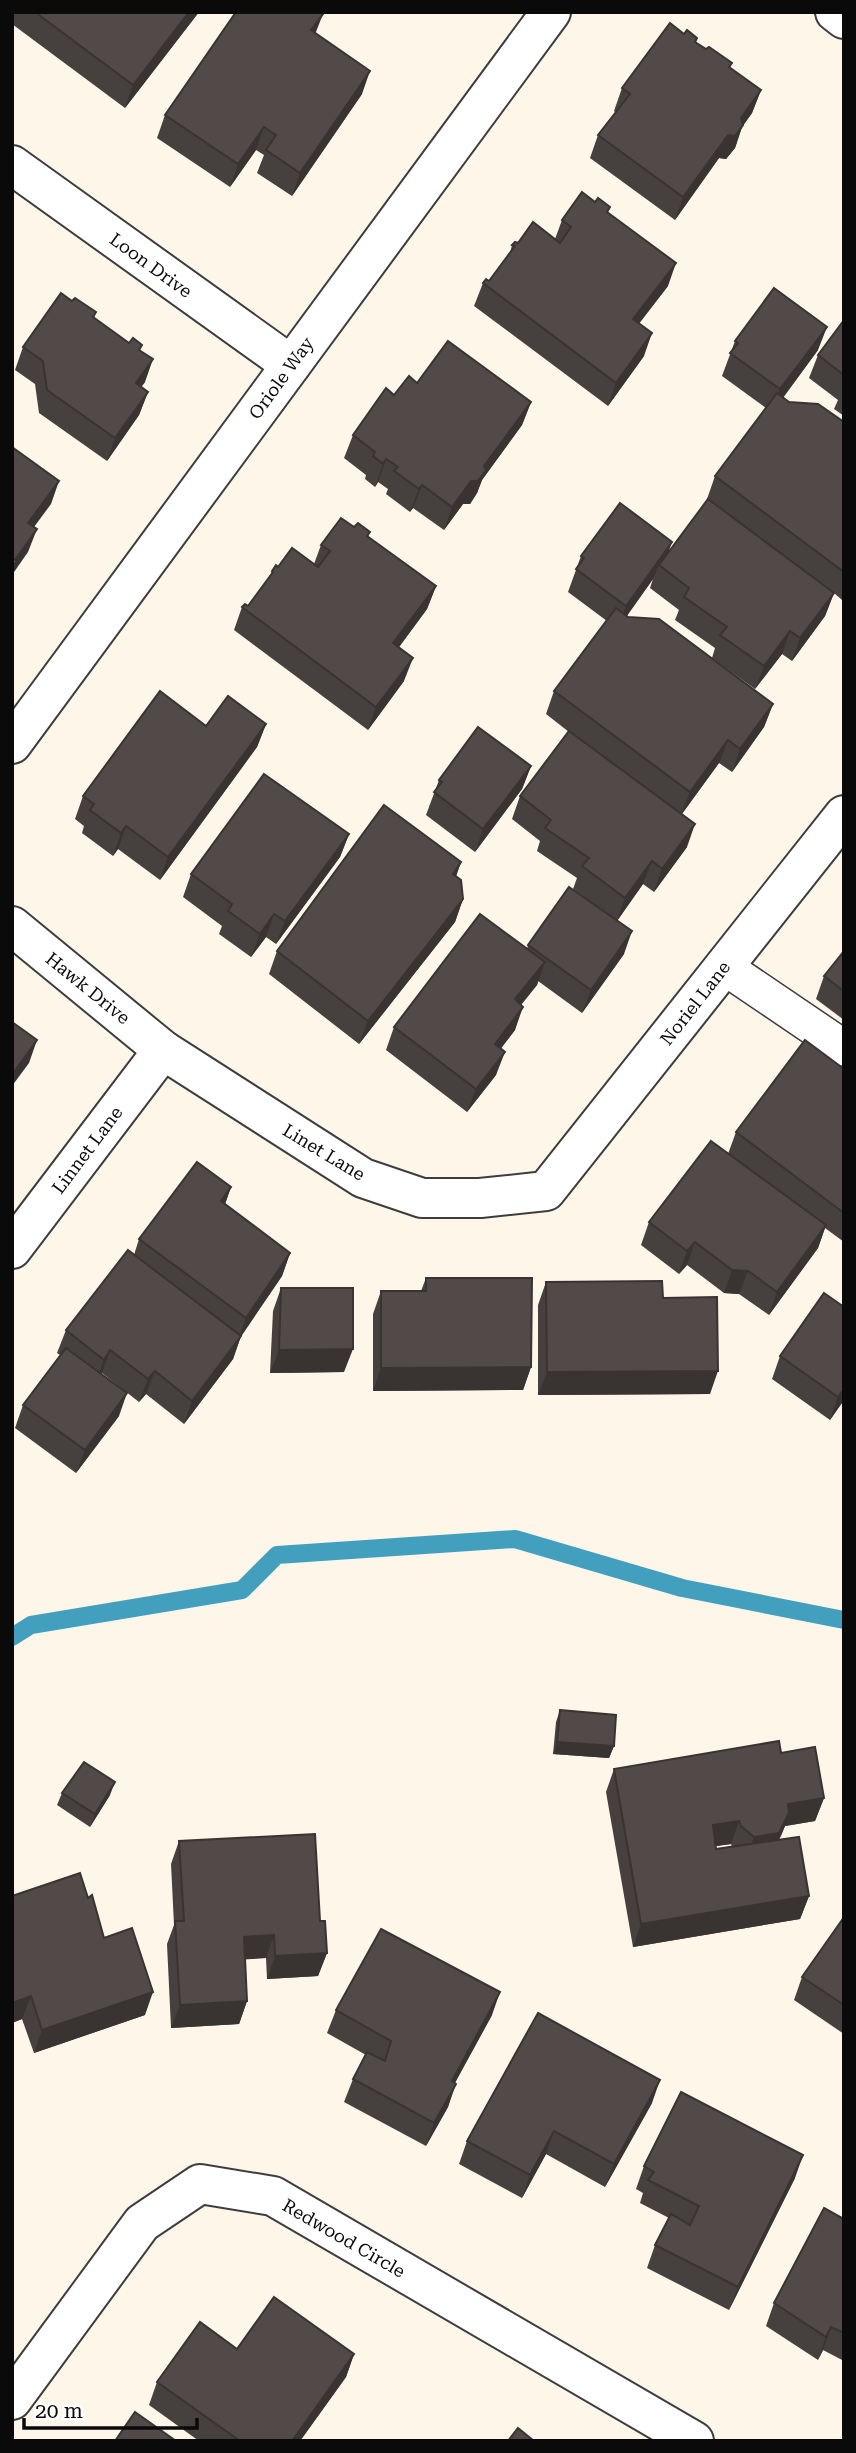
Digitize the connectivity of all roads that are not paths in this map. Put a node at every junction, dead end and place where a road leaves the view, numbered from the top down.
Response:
1 (551, 12) edge
2 (835, 12) edge
3 (844, 19) edge
4 (12, 166) edge
5 (291, 365) junction
6 (12, 744) edge
7 (844, 815) edge
8 (12, 926) edge
9 (723, 967) junction
10 (844, 1048) edge
11 (163, 1051) junction
12 (546, 1191) joint
13 (12, 1249) edge
14 (12, 2400) edge
15 (694, 2441) edge

1 - 5 street, Oriole Way
2 - 3 street
4 - 5 street, Loon Drive
5 - 6 street, Oriole Way
7 - 9 street, Noriel Lane
8 - 11 street, Hawk Drive
9 - 10 lane
9 - 12 street, Noriel Lane
11 - 12 street, Linet Lane
11 - 13 street, Linnet Lane
14 - 15 street, Redwood Circle

